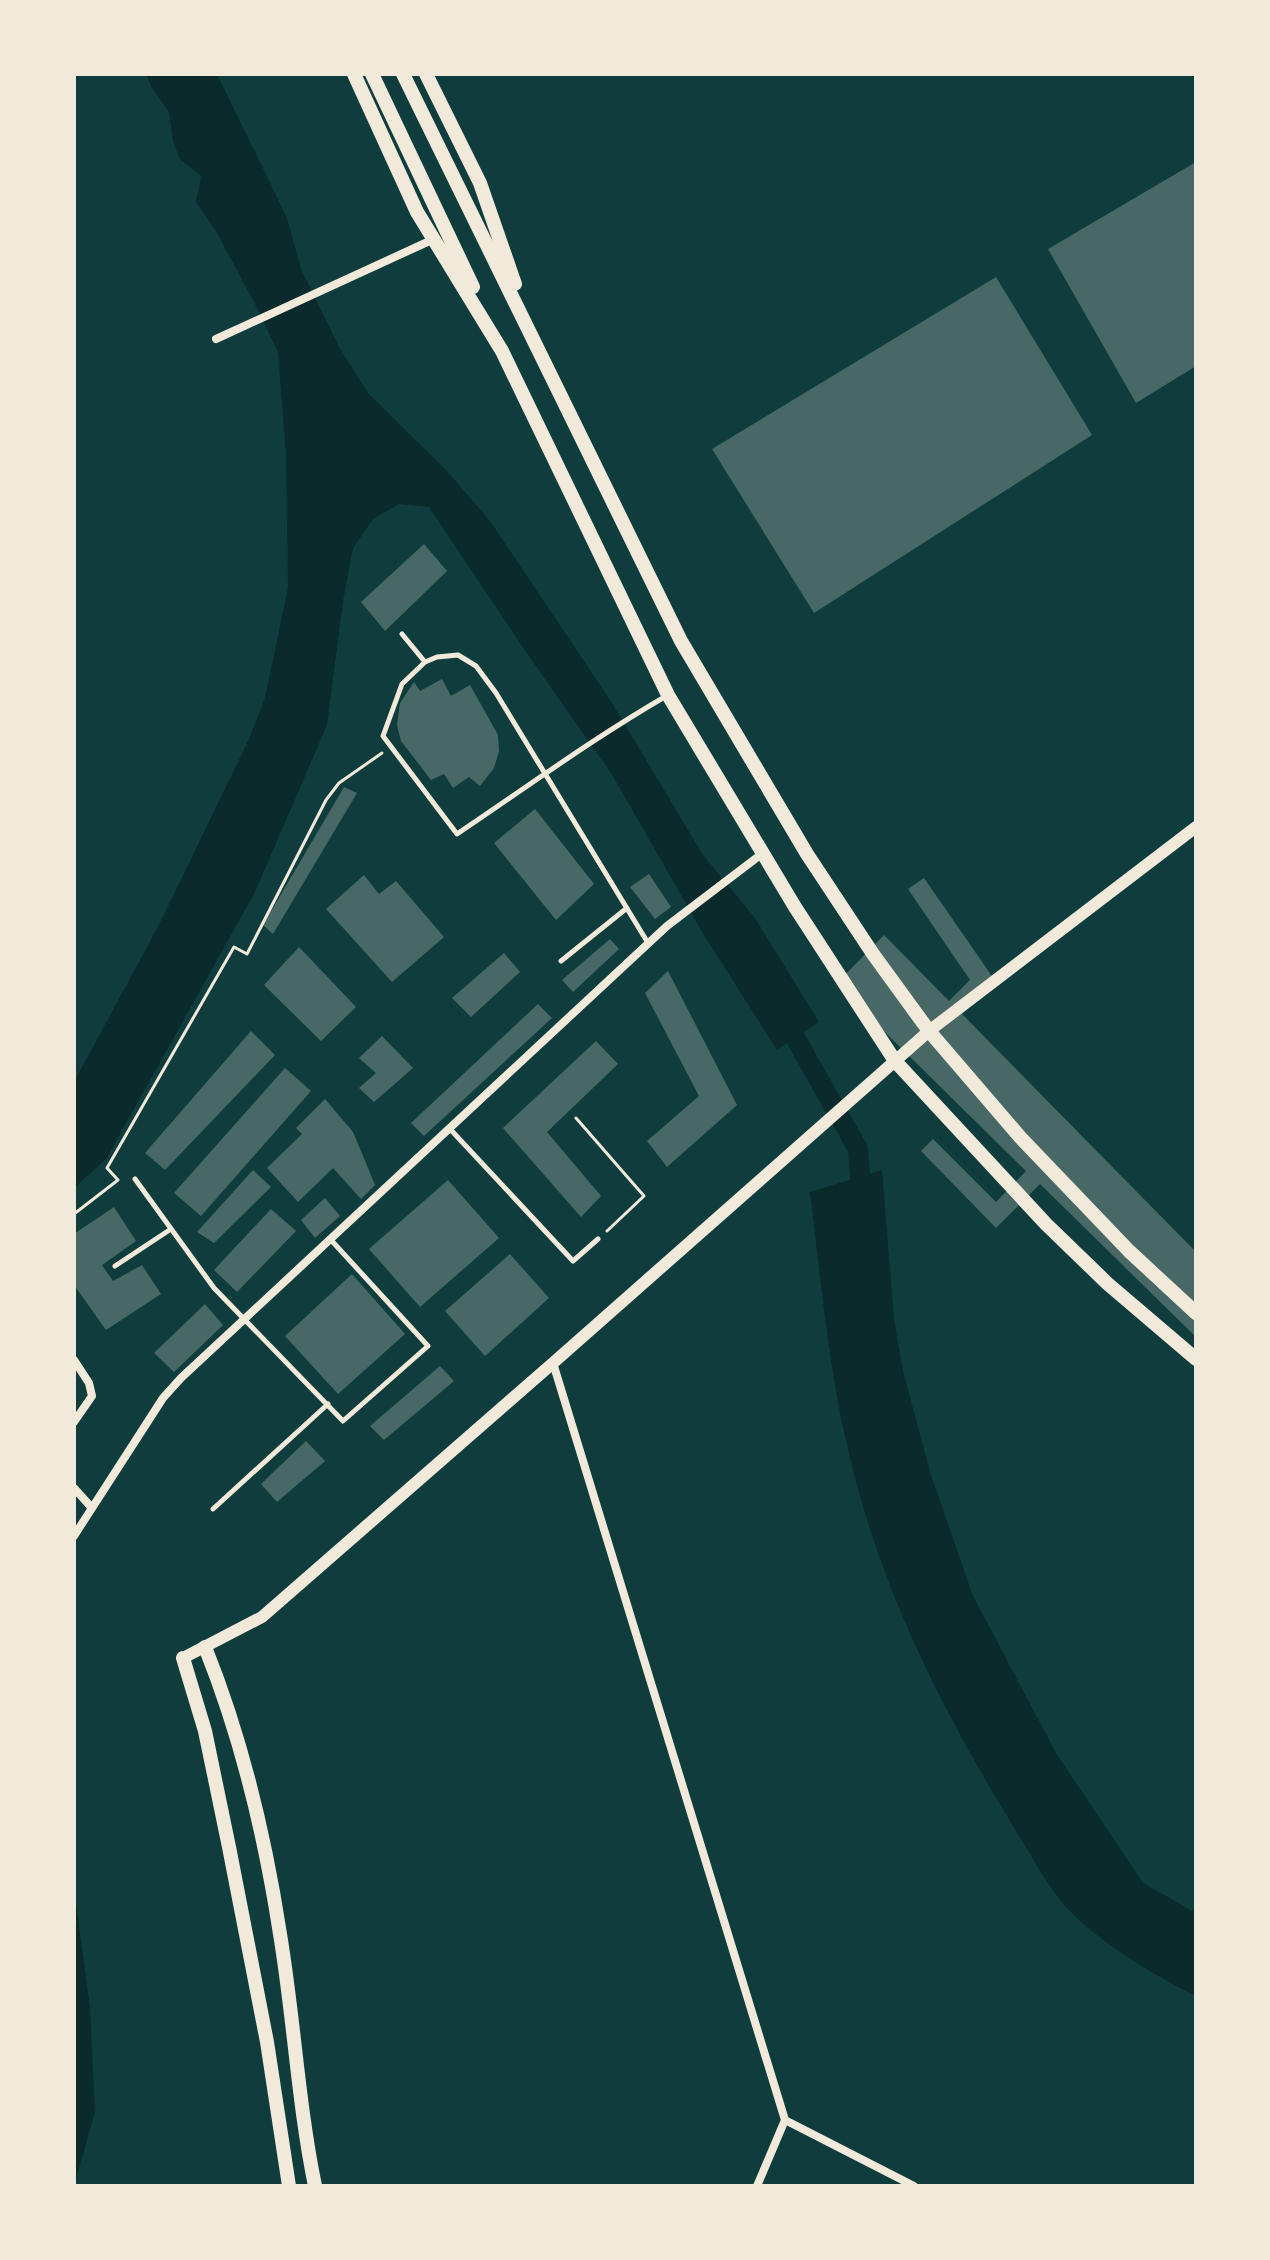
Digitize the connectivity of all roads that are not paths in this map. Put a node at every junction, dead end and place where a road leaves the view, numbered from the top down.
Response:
1 (354, 74) edge
2 (372, 74) edge
3 (403, 74) edge
4 (426, 74) edge
5 (434, 239) junction
6 (534, 338) junction
7 (216, 339) dead end
8 (502, 351) junction
9 (402, 634) dead end
10 (425, 662) junction
11 (668, 695) junction
12 (546, 774) junction
13 (1196, 827) edge
14 (763, 853) junction
15 (627, 908) junction
16 (648, 943) junction
17 (561, 961) dead end
18 (929, 1031) junction
19 (895, 1061) junction
20 (450, 1129) junction
21 (135, 1179) dead end
22 (171, 1229) junction
23 (598, 1239) road end
24 (331, 1240) junction
25 (115, 1266) dead end
26 (1196, 1313) edge
27 (244, 1320) junction
28 (1196, 1359) edge
29 (553, 1363) junction
30 (76, 1366) edge
31 (328, 1404) junction
32 (74, 1422) edge
33 (74, 1488) edge
34 (92, 1508) junction
35 (213, 1509) dead end
36 (74, 1536) edge
37 (205, 1647) junction
38 (183, 1658) joint
39 (785, 2120) junction
40 (289, 2186) edge
41 (315, 2186) edge
42 (757, 2186) edge
43 (914, 2186) edge

1 - 5 main road
2 - 8 main road
3 - 6 main road
4 - 6 main road
5 - 7 street
5 - 8 main road
6 - 18 main road
8 - 11 main road
9 - 10 lane
10 - 12 lane
10 - 12 lane
11 - 12 lane
11 - 14 main road
12 - 15 lane
13 - 18 street
14 - 16 street
14 - 19 main road
15 - 16 lane
15 - 17 lane
16 - 20 street
18 - 19 street
18 - 26 main road
19 - 28 main road
19 - 29 street
20 - 23 lane
20 - 24 street
21 - 22 lane
22 - 25 lane
22 - 27 lane
24 - 27 street
24 - 31 lane
27 - 31 lane
27 - 34 street
29 - 37 street
29 - 39 street
30 - 32 street
31 - 35 lane
33 - 34 street
34 - 36 street
37 - 38 street
37 - 41 main road
38 - 40 main road
39 - 42 street
39 - 43 street

